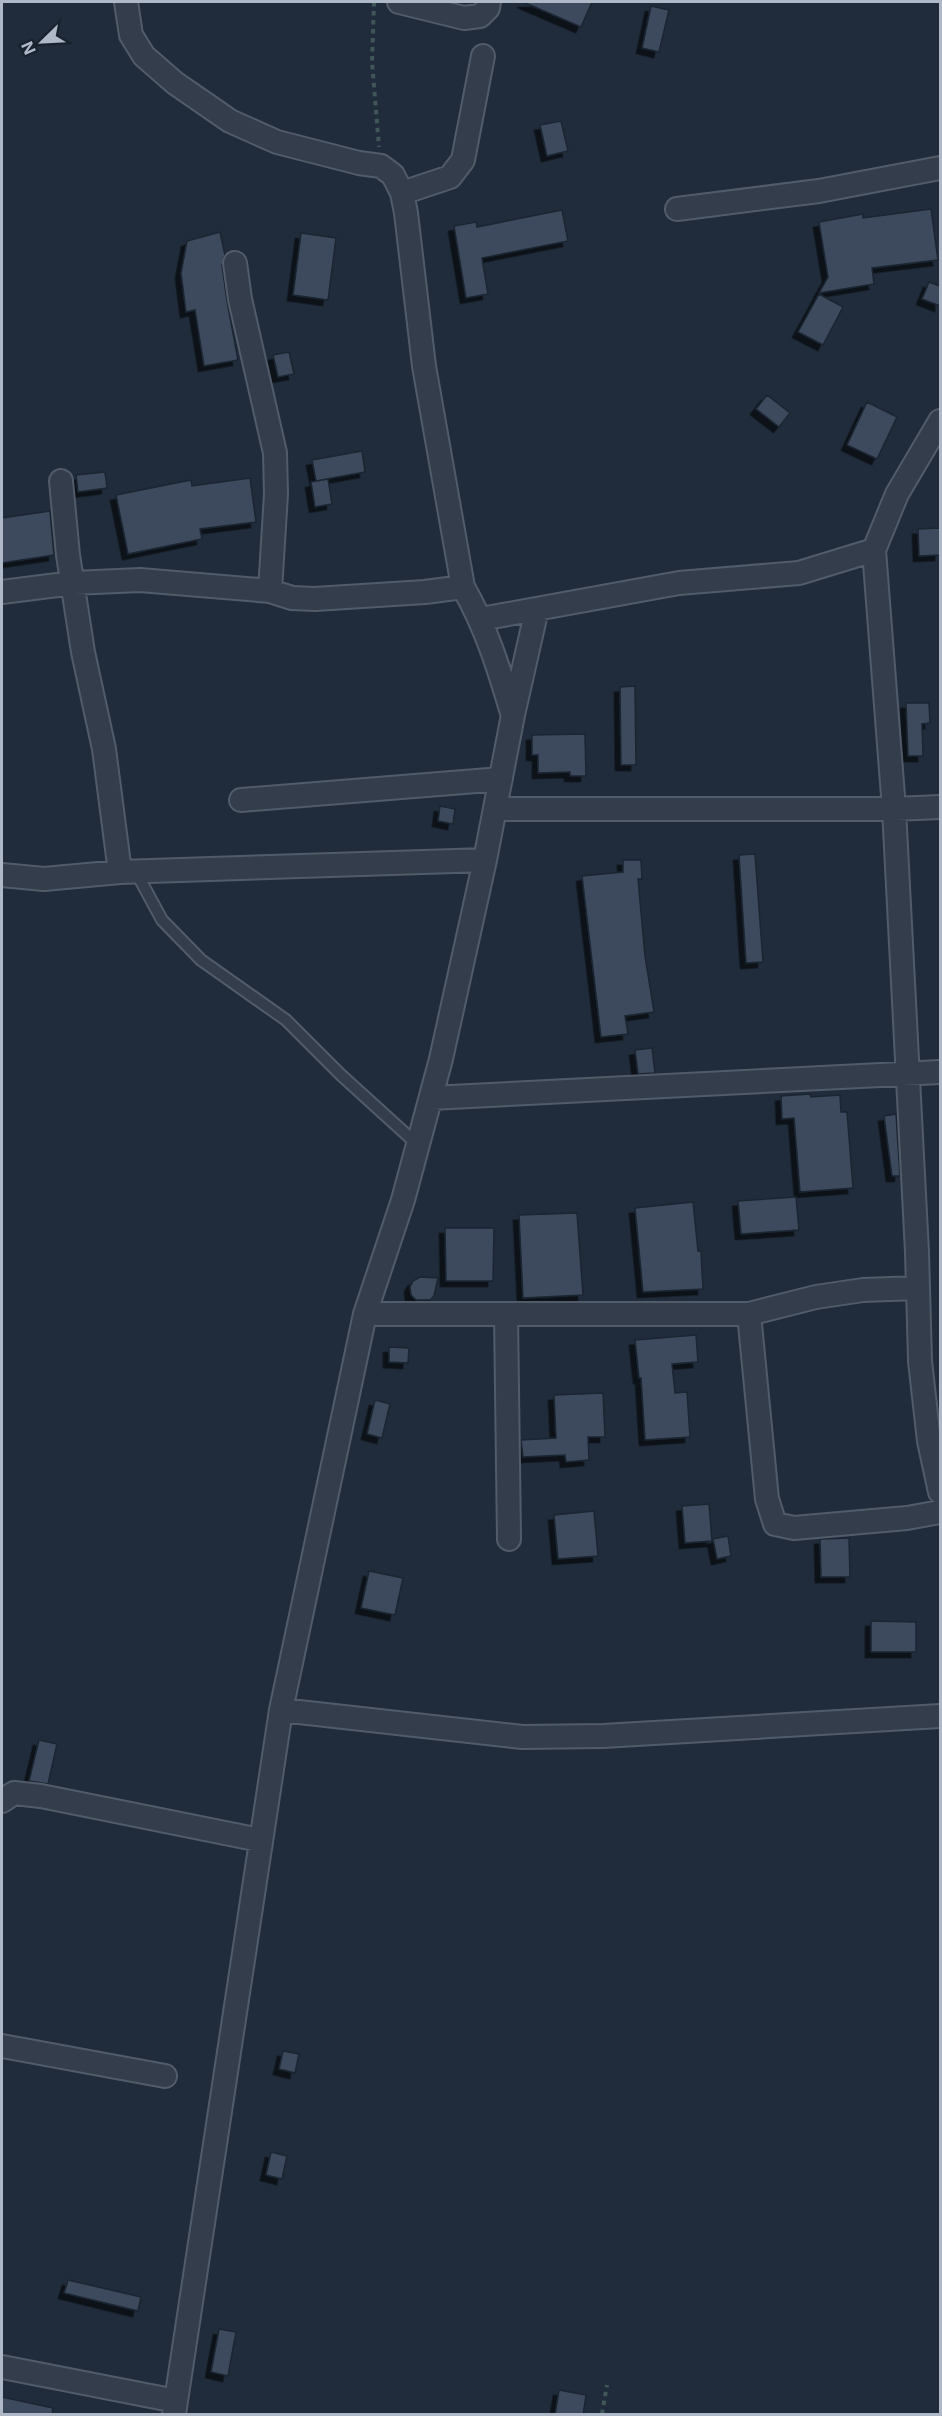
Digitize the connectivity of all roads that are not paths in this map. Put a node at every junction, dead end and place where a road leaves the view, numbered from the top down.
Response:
1 (126, 2) edge
2 (399, 2) edge
3 (489, 2) edge
4 (483, 56) dead end
5 (940, 168) edge
6 (402, 192) junction
7 (677, 209) dead end
8 (235, 263) dead end
9 (940, 421) edge
10 (61, 481) dead end
11 (874, 550) junction
12 (73, 584) junction
13 (463, 587) junction
14 (270, 591) junction
15 (2, 592) edge
16 (537, 609) junction
17 (481, 619) junction
18 (513, 715) junction
19 (501, 779) junction
20 (241, 800) dead end
21 (940, 807) edge
22 (496, 809) junction
23 (894, 809) junction
24 (485, 860) junction
25 (128, 872) junction
26 (2, 875) edge
27 (940, 1072) edge
28 (908, 1074) junction
29 (431, 1098) junction
30 (418, 1146) junction
31 (918, 1288) junction
32 (365, 1314) junction
33 (506, 1314) junction
34 (749, 1314) junction
35 (940, 1492) edge
36 (940, 1512) edge
37 (508, 1539) dead end
38 (281, 1710) junction
39 (940, 1716) edge
40 (2, 1801) edge
41 (260, 1840) junction
42 (2, 2046) edge
43 (165, 2076) dead end
44 (2, 2367) edge
45 (175, 2408) edge

1 - 6 street
2 - 3 street
4 - 6 street
5 - 7 street
6 - 13 street
8 - 14 street
9 - 11 street
10 - 12 street
11 - 16 street
11 - 23 street
12 - 14 street
12 - 15 street
12 - 25 street
13 - 14 street
13 - 17 street
16 - 17 street
16 - 18 street
17 - 18 street
18 - 19 street
19 - 20 street
19 - 22 street
21 - 23 street
22 - 23 street
22 - 24 street
23 - 28 street
24 - 25 street
24 - 29 street
25 - 26 street
25 - 30 lane
27 - 28 street
28 - 29 street
28 - 31 street
29 - 30 street
30 - 32 street
31 - 34 street
31 - 35 street
32 - 33 street
32 - 38 street
33 - 34 street
33 - 37 street
34 - 36 street
38 - 39 street
38 - 41 street
40 - 41 street
41 - 45 street
42 - 43 street
44 - 45 street

